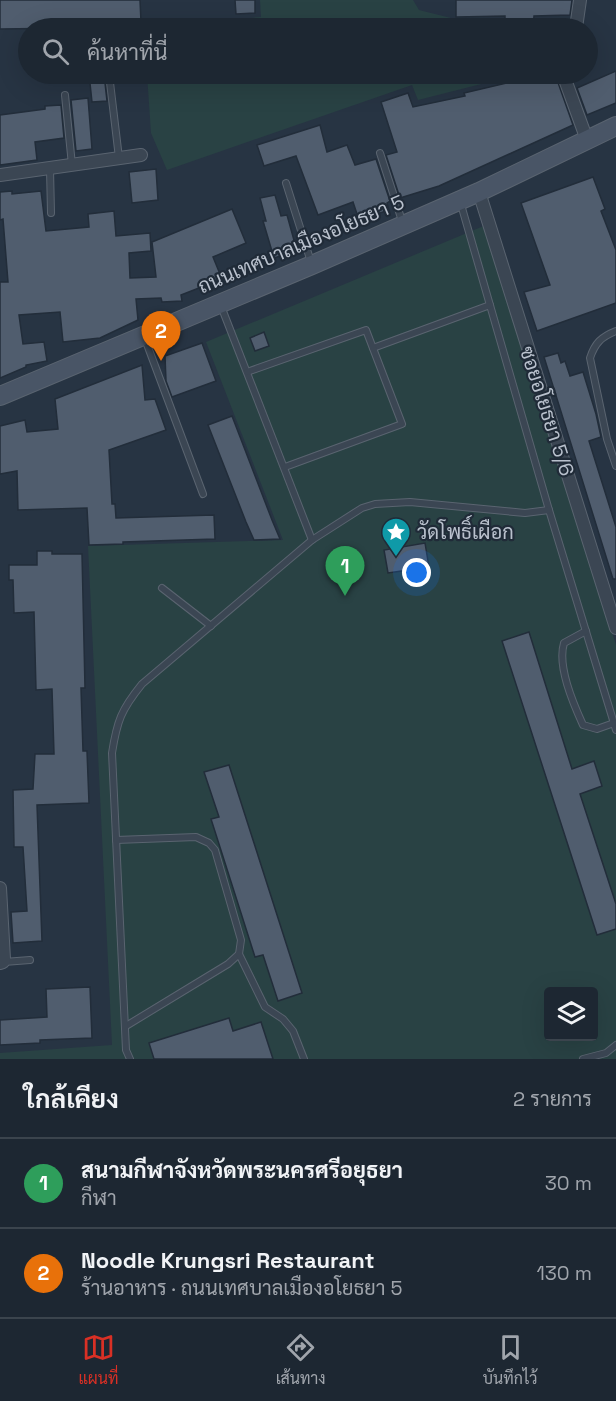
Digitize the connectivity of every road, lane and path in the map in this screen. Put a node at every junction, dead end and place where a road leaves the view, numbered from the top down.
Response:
1 (580, 0) edge
2 (577, 18) edge
3 (110, 84) edge
4 (567, 84) edge
5 (65, 95) dead end
6 (616, 126) edge
7 (587, 140) junction
8 (380, 153) dead end
9 (141, 154) dead end
10 (119, 158) junction
11 (72, 165) junction
12 (50, 169) junction
13 (0, 175) edge
14 (286, 183) dead end
15 (479, 192) junction
16 (460, 200) junction
17 (51, 213) dead end
18 (403, 225) junction
19 (312, 265) junction
20 (220, 303) junction
21 (490, 305) junction
22 (616, 331) edge
23 (143, 335) junction
24 (373, 348) junction
25 (247, 372) junction
26 (0, 396) edge
27 (616, 466) edge
28 (285, 467) junction
29 (203, 494) dead end
30 (549, 510) junction
31 (312, 540) junction
32 (162, 588) dead end
33 (211, 626) junction
34 (616, 628) edge
35 (586, 632) junction
36 (614, 723) junction
37 (616, 730) edge
38 (116, 840) junction
39 (0, 888) edge
40 (239, 954) junction
41 (30, 960) dead end
42 (2, 963) edge
43 (126, 1026) junction
44 (616, 1045) edge
45 (130, 1059) edge
46 (303, 1059) edge
47 (583, 1059) edge

1 - 2 street
3 - 10 lane
4 - 7 street
5 - 11 lane
6 - 7 street, ถนนเทศบาลเมืองอโยธยา 5
7 - 15 street, ถนนเทศบาลเมืองอโยธยา 5
8 - 18 lane
9 - 10 street
10 - 11 street
11 - 12 street
12 - 13 street
12 - 17 lane
14 - 19 lane
15 - 16 street, ถนนเทศบาลเมืองอโยธยา 5
15 - 34 street, ซอยอโยธยา 5/6
16 - 18 street, ถนนเทศบาลเมืองอโยธยา 5
16 - 21 lane
18 - 19 street, ถนนเทศบาลเมืองอโยธยา 5
19 - 20 street, ถนนเทศบาลเมืองอโยธยา 5
20 - 23 street, ถนนเทศบาลเมืองอโยธยา 5
20 - 25 lane
21 - 24 lane
21 - 30 lane
22 - 27 lane
23 - 26 street, ถนนเทศบาลเมืองอโยธยา 5
23 - 29 lane
24 - 25 lane
24 - 28 lane
25 - 28 lane
28 - 31 lane
30 - 31 lane
30 - 35 lane
31 - 33 lane
32 - 33 lane
33 - 38 lane
35 - 36 lane
35 - 36 lane
36 - 37 lane
38 - 40 lane
38 - 43 lane
39 - 42 street
40 - 43 lane
40 - 46 lane
41 - 42 lane
43 - 45 lane
44 - 47 lane

